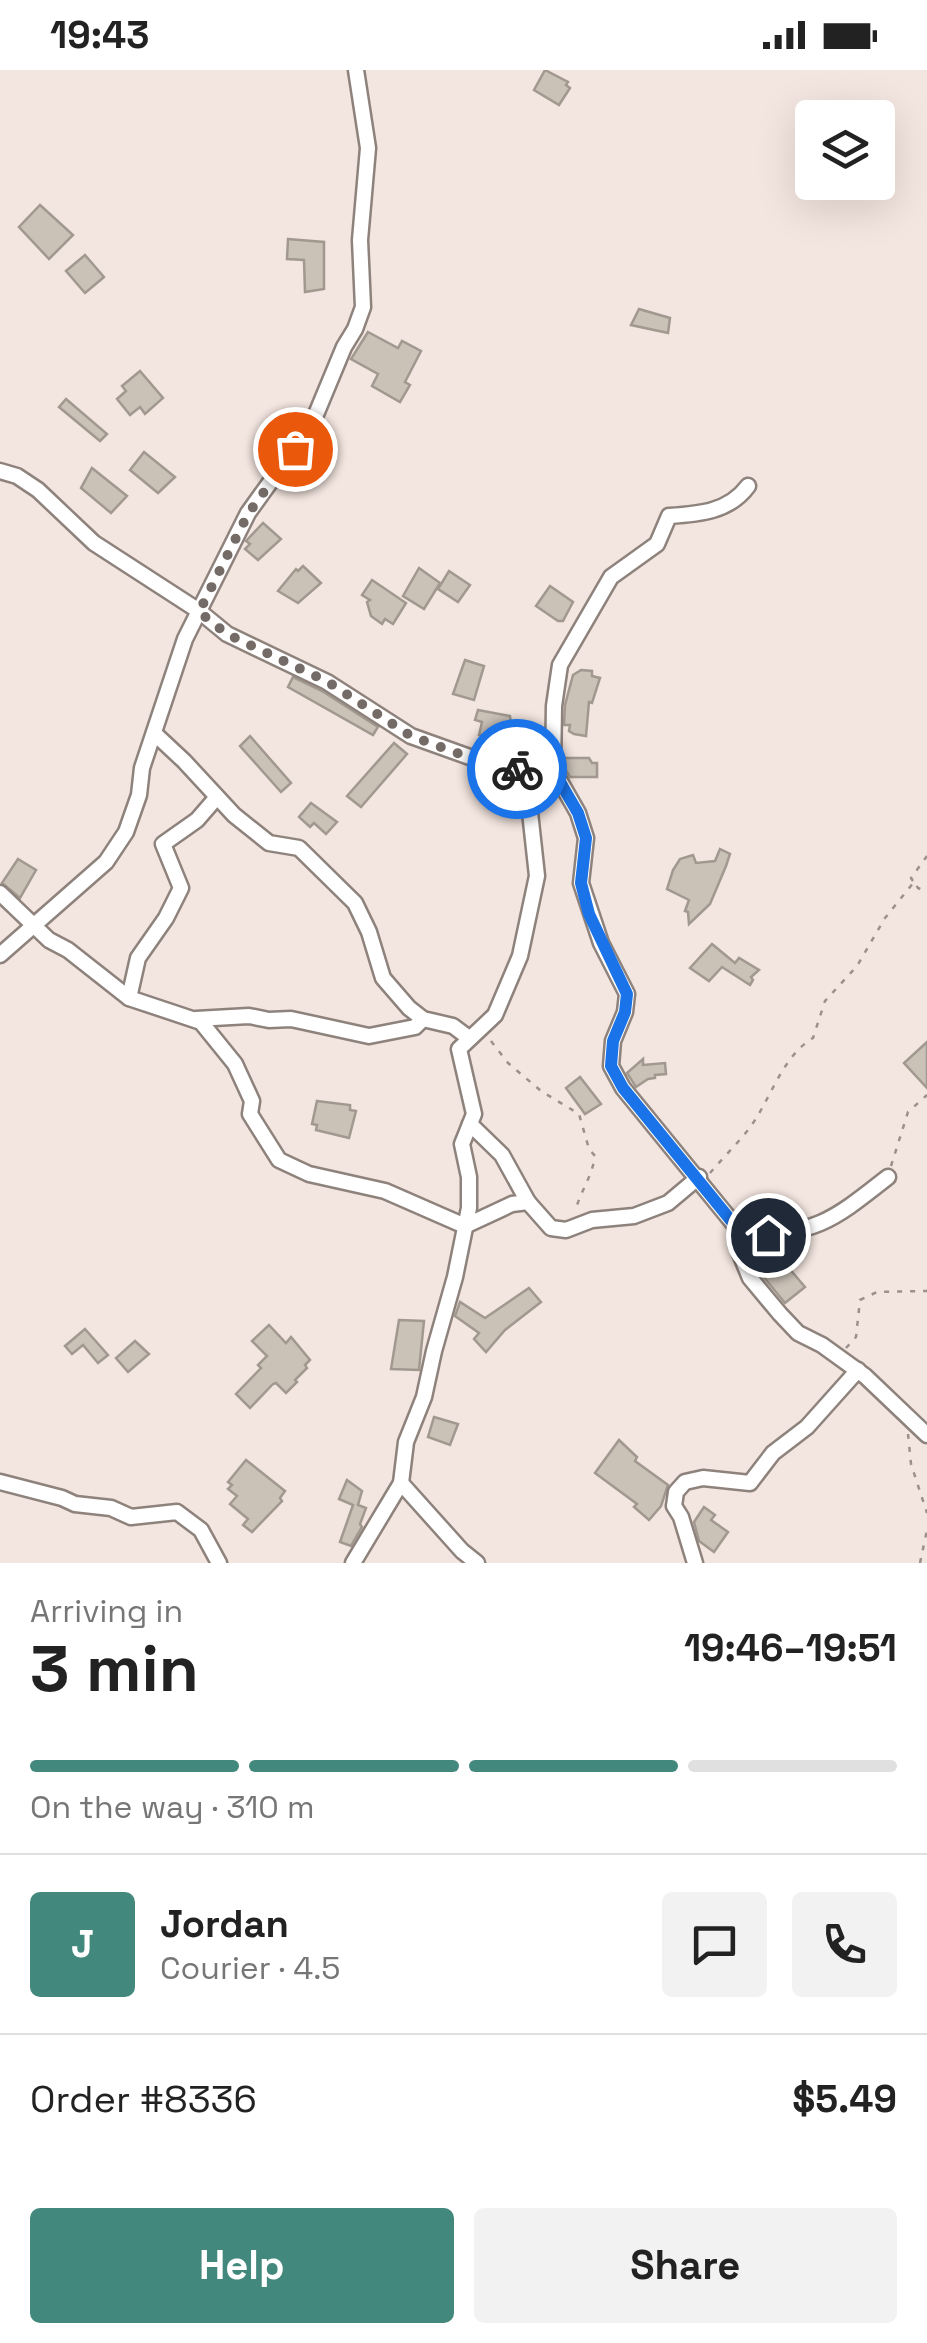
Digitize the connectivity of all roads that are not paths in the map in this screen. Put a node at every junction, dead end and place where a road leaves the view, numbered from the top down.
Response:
1 (356, 70) edge
2 (0, 472) edge
3 (748, 486) dead end
4 (199, 612) junction
5 (154, 734) junction
6 (522, 769) junction
7 (546, 771) junction
8 (531, 794) junction
9 (217, 798) junction
10 (0, 893) edge
11 (33, 926) junction
12 (0, 955) edge
13 (129, 998) junction
14 (196, 1019) junction
15 (423, 1019) junction
16 (475, 1033) junction
17 (470, 1124) junction
18 (888, 1177) road end
19 (700, 1179) junction
20 (528, 1202) junction
21 (465, 1226) junction
22 (742, 1234) junction
23 (858, 1370) junction
24 (927, 1435) edge
25 (0, 1482) edge
26 (400, 1483) junction
27 (220, 1563) edge
28 (353, 1563) edge
29 (477, 1563) edge
30 (695, 1563) edge

1 - 4 street
2 - 4 street
3 - 7 street
4 - 5 street
4 - 6 street
5 - 9 street
5 - 11 street
6 - 7 street
6 - 8 street
7 - 8 street
7 - 19 street
8 - 16 street
9 - 13 street
9 - 15 street
10 - 11 street
11 - 12 street
11 - 13 street
13 - 14 street
14 - 15 street
14 - 21 street
15 - 16 street
16 - 17 street
17 - 20 street
17 - 21 street
18 - 22 street
19 - 20 street
19 - 22 street
20 - 21 street
21 - 26 street
22 - 23 street
23 - 24 street
23 - 30 street
25 - 27 street
26 - 28 street
26 - 29 street

